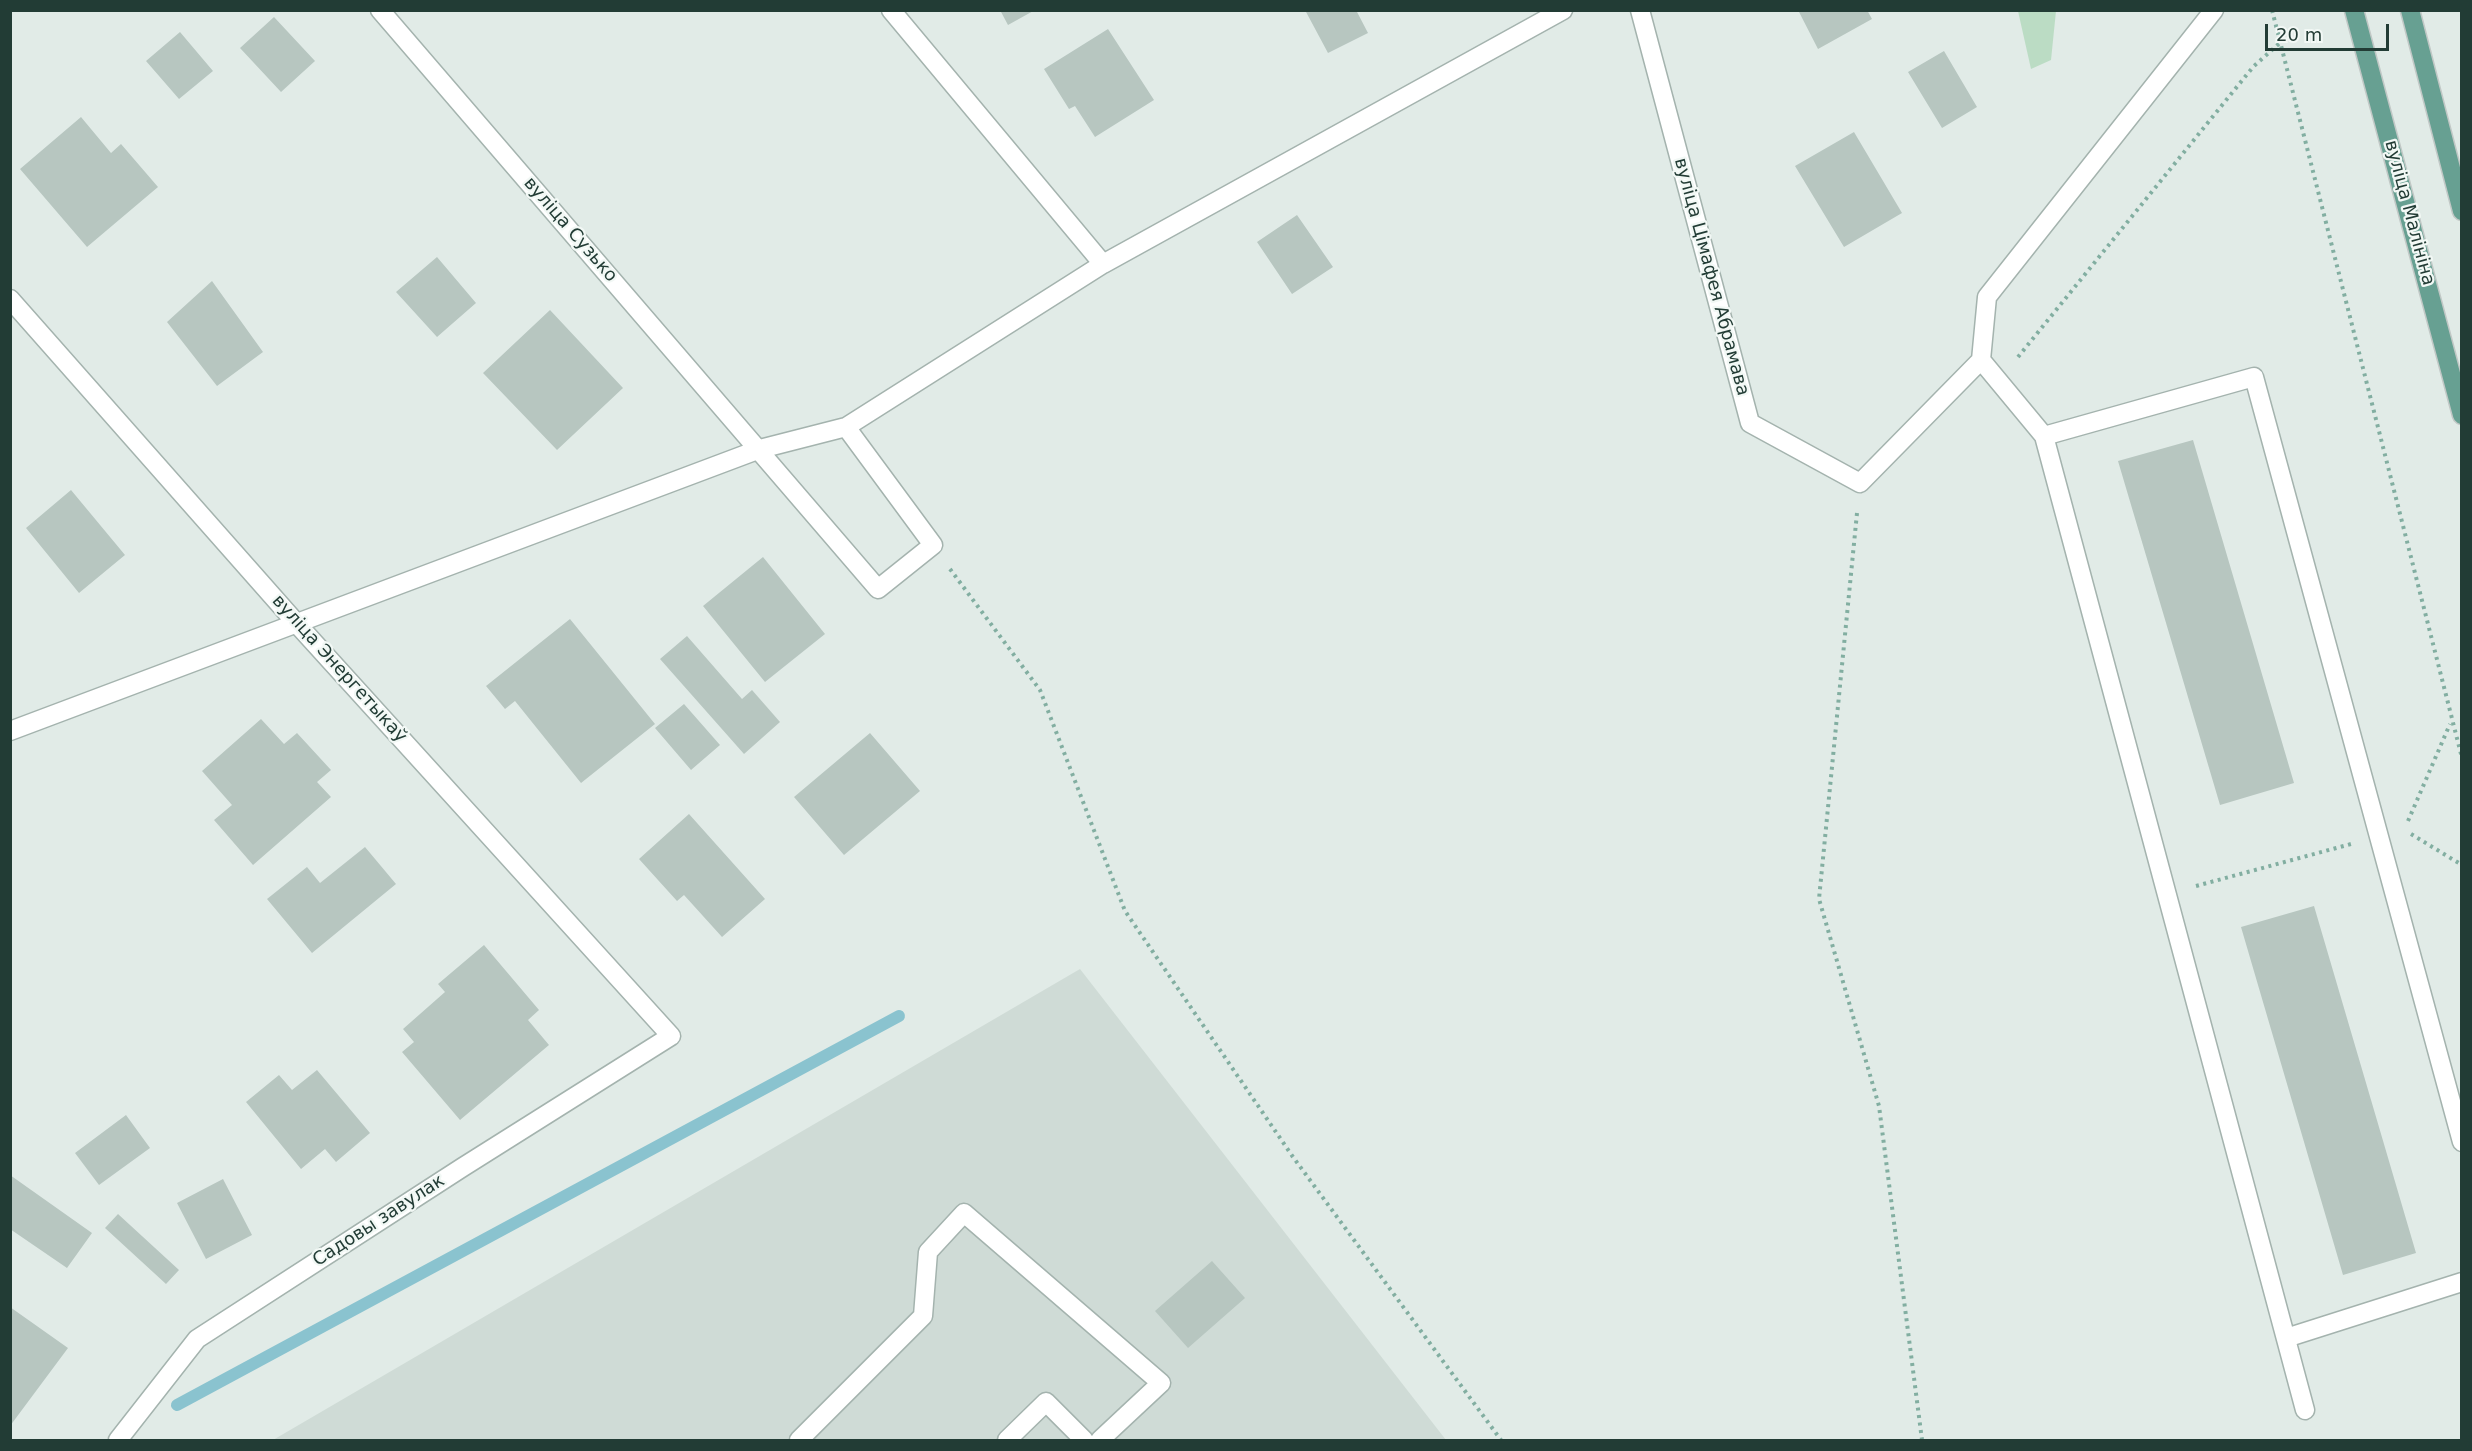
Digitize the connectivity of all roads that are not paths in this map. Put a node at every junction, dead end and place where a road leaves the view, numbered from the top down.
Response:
1 (380, 10) edge
2 (891, 10) edge
3 (1563, 10) edge
4 (1640, 10) edge
5 (2214, 10) edge
6 (2355, 10) edge
7 (2410, 10) edge
8 (2462, 211) edge
9 (1103, 264) junction
10 (10, 299) edge
11 (1981, 360) junction
12 (2462, 415) edge
13 (846, 427) junction
14 (2044, 436) junction
15 (760, 449) junction
16 (298, 624) junction
17 (10, 731) edge
18 (671, 1036) joint
19 (2462, 1142) edge
20 (2462, 1282) edge
21 (2286, 1338) junction
22 (2305, 1410) dead end
23 (118, 1440) edge
24 (799, 1440) edge
25 (1007, 1440) edge
26 (1084, 1440) edge
27 (1100, 1440) edge

1 - 15 street, вуліца Сузько
2 - 9 street
3 - 9 street
4 - 11 street, вуліца Цімафея Абрамава
5 - 11 street
6 - 12 main road, вуліца Малініна
7 - 8 main road
9 - 13 street
10 - 16 street, вуліца Энергетыкаў
11 - 14 street
13 - 15 street
13 - 15 street, вуліца Сузько
14 - 19 street
14 - 21 street
15 - 16 street
16 - 17 street
16 - 18 street, вуліца Энергетыкаў
18 - 23 street, Садовы завулак
20 - 21 street
21 - 22 street
24 - 27 street
25 - 26 street

